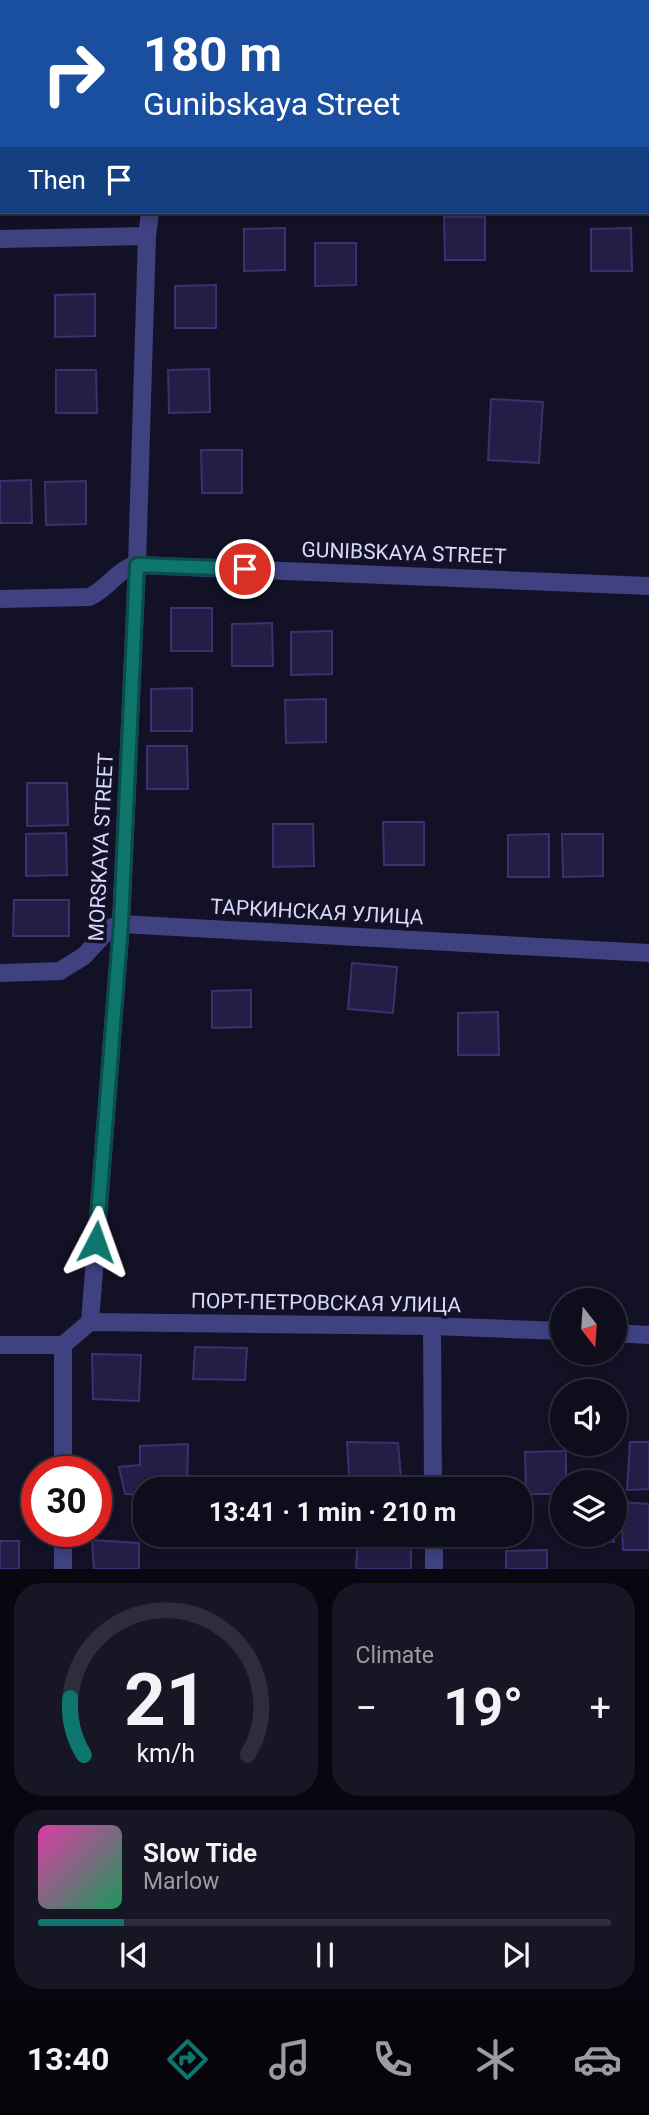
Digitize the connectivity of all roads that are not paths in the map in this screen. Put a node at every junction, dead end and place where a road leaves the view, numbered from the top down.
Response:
1 (149, 214) edge
2 (147, 236) junction
3 (0, 239) edge
4 (137, 565) junction
5 (649, 586) edge
6 (0, 598) edge
7 (121, 924) junction
8 (649, 953) edge
9 (0, 973) edge
10 (90, 1322) junction
11 (432, 1326) junction
12 (550, 1331) edge
13 (627, 1334) edge
14 (649, 1335) edge
15 (0, 1345) edge
16 (63, 1345) junction
17 (63, 1456) edge
18 (433, 1477) edge
19 (63, 1547) edge
20 (434, 1547) edge
21 (63, 1569) edge
22 (434, 1569) edge

1 - 2 street, MORSKAYA STREET
2 - 3 street
2 - 4 street, MORSKAYA STREET
4 - 5 street, GUNIBSKAYA STREET
4 - 6 street
4 - 7 street, MORSKAYA STREET
7 - 8 street, ТАРКИНСКАЯ УЛИЦА
7 - 9 street
7 - 10 street, MORSKAYA STREET
10 - 11 street, ПОРТ-ПЕТРОВСКАЯ УЛИЦА
10 - 16 street
11 - 12 street, ПОРТ-ПЕТРОВСКАЯ УЛИЦА
11 - 18 street
13 - 14 street
15 - 16 street
16 - 17 street
19 - 21 street
20 - 22 street

